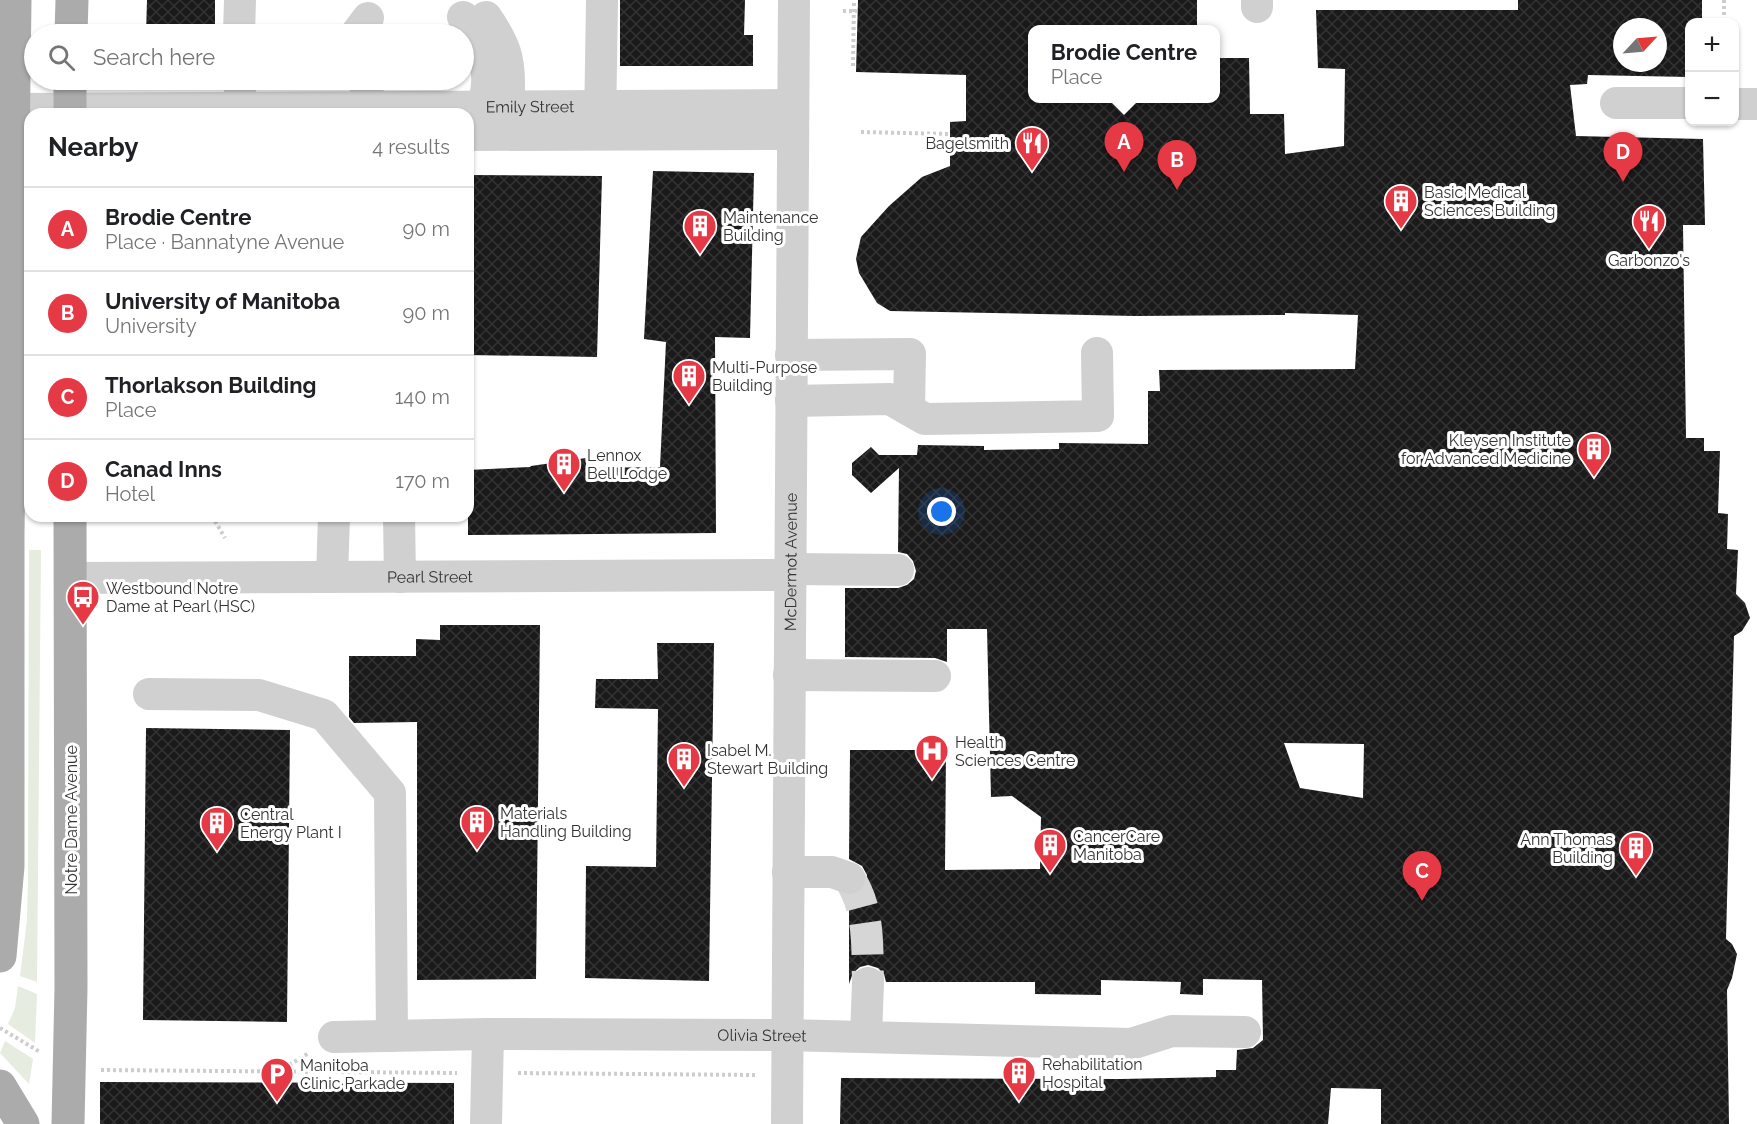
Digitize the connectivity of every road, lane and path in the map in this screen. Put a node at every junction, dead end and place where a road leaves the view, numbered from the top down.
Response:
1 (15, 0) edge
2 (72, 0) edge
3 (240, 0) edge
4 (602, 0) edge
5 (794, 0) edge
6 (854, 0) edge
7 (1724, 0) edge
8 (843, 11) dead end
9 (856, 11) junction
10 (475, 17) dead end
11 (1724, 18) edge
12 (71, 24) edge
13 (239, 24) edge
14 (853, 66) dead end
15 (240, 94) edge
16 (357, 100) edge
17 (70, 101) edge
18 (1616, 103) dead end
19 (1685, 103) edge
20 (1739, 104) edge
21 (1757, 104) edge
22 (497, 106) junction
23 (14, 109) junction
24 (600, 120) junction
25 (793, 120) junction
26 (474, 128) edge
27 (861, 132) dead end
28 (474, 133) edge
29 (950, 134) dead end
30 (22, 143) edge
31 (1096, 353) dead end
32 (791, 355) junction
33 (791, 401) junction
34 (909, 410) junction
35 (70, 522) edge
36 (216, 522) edge
37 (334, 522) edge
38 (399, 522) edge
39 (225, 538) dead end
40 (4, 555) edge
41 (898, 570) dead end
42 (790, 572) junction
43 (332, 577) junction
44 (400, 577) junction
45 (70, 578) junction
46 (789, 675) junction
47 (934, 676) dead end
48 (149, 694) dead end
49 (788, 872) junction
50 (849, 878) dead end
51 (0, 956) edge
52 (868, 983) tunnel mouth
53 (1245, 1032) dead end
54 (488, 1034) junction
55 (786, 1035) junction
56 (392, 1036) junction
57 (334, 1037) dead end
58 (866, 1037) junction
59 (92, 1070) dead end
60 (279, 1071) dead end
61 (0, 1086) edge
62 (23, 1124) edge
63 (68, 1124) edge
64 (486, 1124) edge
65 (787, 1124) edge

1 - 23 main road
2 - 12 main road
3 - 13 street
4 - 24 street
5 - 25 street, McDermot Avenue
6 - 9 path
7 - 11 path
8 - 9 path
9 - 14 path
10 - 22 street
15 - 16 street, Emily Street
15 - 17 street, Emily Street
16 - 22 street, Emily Street
17 - 23 street, Emily Street
18 - 19 street
20 - 21 street
22 - 24 street, Emily Street
22 - 26 street
23 - 30 main road
24 - 25 street, Emily Street
24 - 28 street, Emily Street
25 - 32 street, McDermot Avenue
27 - 29 path
30 - 40 main road
31 - 34 street
32 - 33 street, McDermot Avenue
32 - 34 street
33 - 34 street
33 - 42 street, McDermot Avenue
35 - 45 main road, Notre Dame Avenue
36 - 39 path
37 - 43 street
38 - 44 street
40 - 51 main road
41 - 42 street, Pearl Street
42 - 44 street, Pearl Street
42 - 46 street, McDermot Avenue
43 - 44 street, Pearl Street
43 - 45 street, Pearl Street
45 - 63 main road, Notre Dame Avenue
46 - 47 street
46 - 49 street, McDermot Avenue
48 - 56 street
49 - 50 street
49 - 55 street, McDermot Avenue
52 - 58 street
53 - 58 street, Olivia Street
54 - 55 street, Olivia Street
54 - 56 street, Olivia Street
54 - 64 street
55 - 58 street, Olivia Street
55 - 65 street, McDermot Avenue
56 - 57 street, Olivia Street
59 - 60 path
61 - 62 main road

